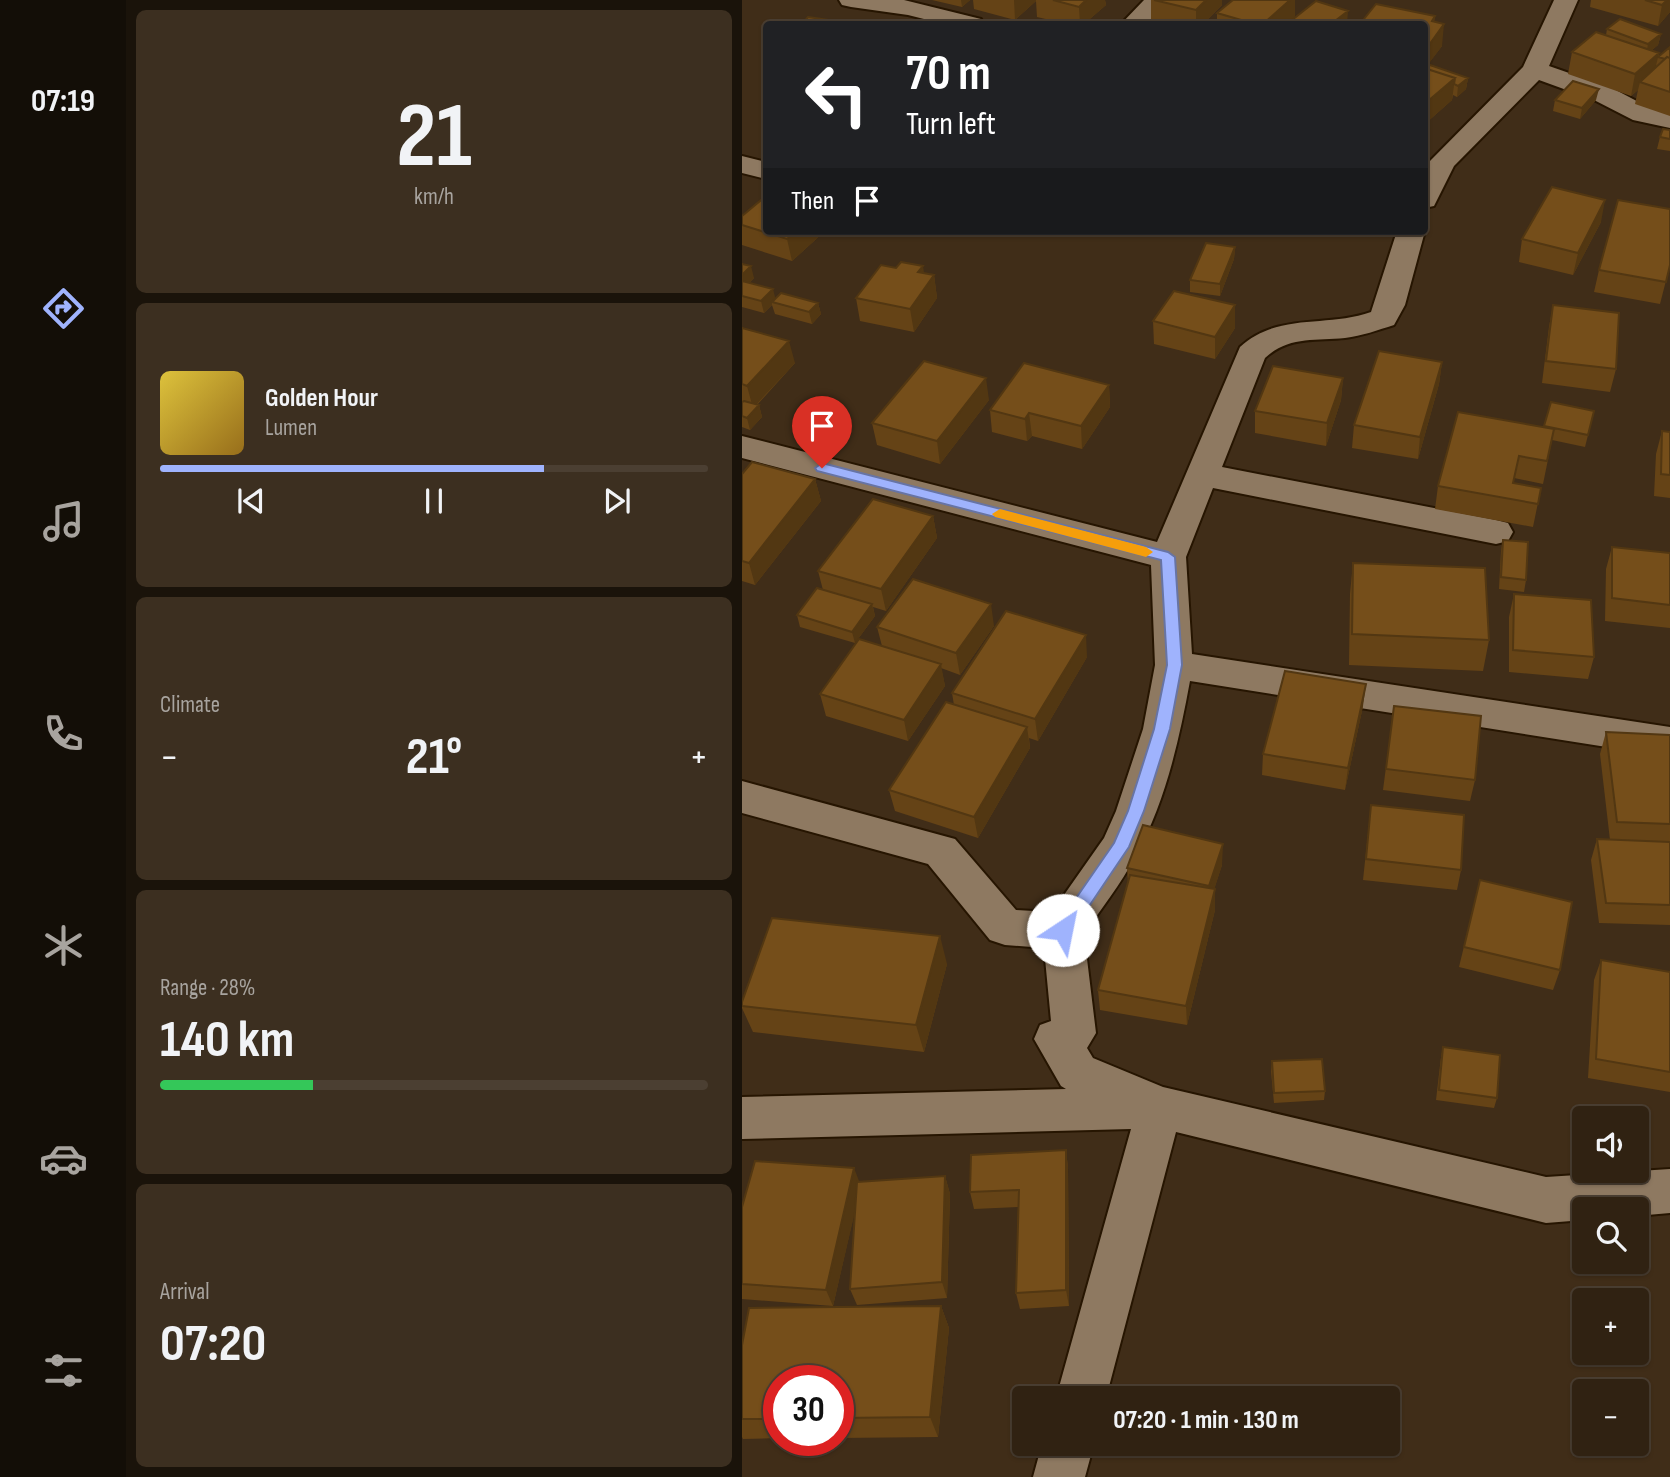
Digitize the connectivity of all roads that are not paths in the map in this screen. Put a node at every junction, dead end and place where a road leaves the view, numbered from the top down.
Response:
1 (851, 0) edge
2 (1158, 0) edge
3 (1566, 0) edge
4 (960, 21) edge
5 (1136, 21) edge
6 (1535, 69) junction
7 (1670, 120) edge
8 (1433, 158) edge
9 (742, 164) edge
10 (763, 170) edge
11 (1428, 181) edge
12 (1410, 235) edge
13 (742, 447) edge
14 (1202, 474) junction
15 (1496, 532) dead end
16 (1168, 557) junction
17 (1174, 665) junction
18 (1670, 742) edge
19 (742, 797) edge
20 (1063, 930) junction
21 (1160, 1107) junction
22 (742, 1118) edge
23 (1670, 1191) edge
24 (1084, 1386) edge
25 (1065, 1456) edge
26 (1059, 1477) edge

1 - 4 street
2 - 5 street
3 - 6 street
6 - 7 street
6 - 8 street
8 - 11 street
9 - 10 street
12 - 14 street
13 - 16 street
14 - 15 street
14 - 16 street
16 - 17 street
17 - 18 street
17 - 20 street
19 - 20 street
20 - 21 street
21 - 22 street
21 - 23 street
21 - 24 street
25 - 26 street

